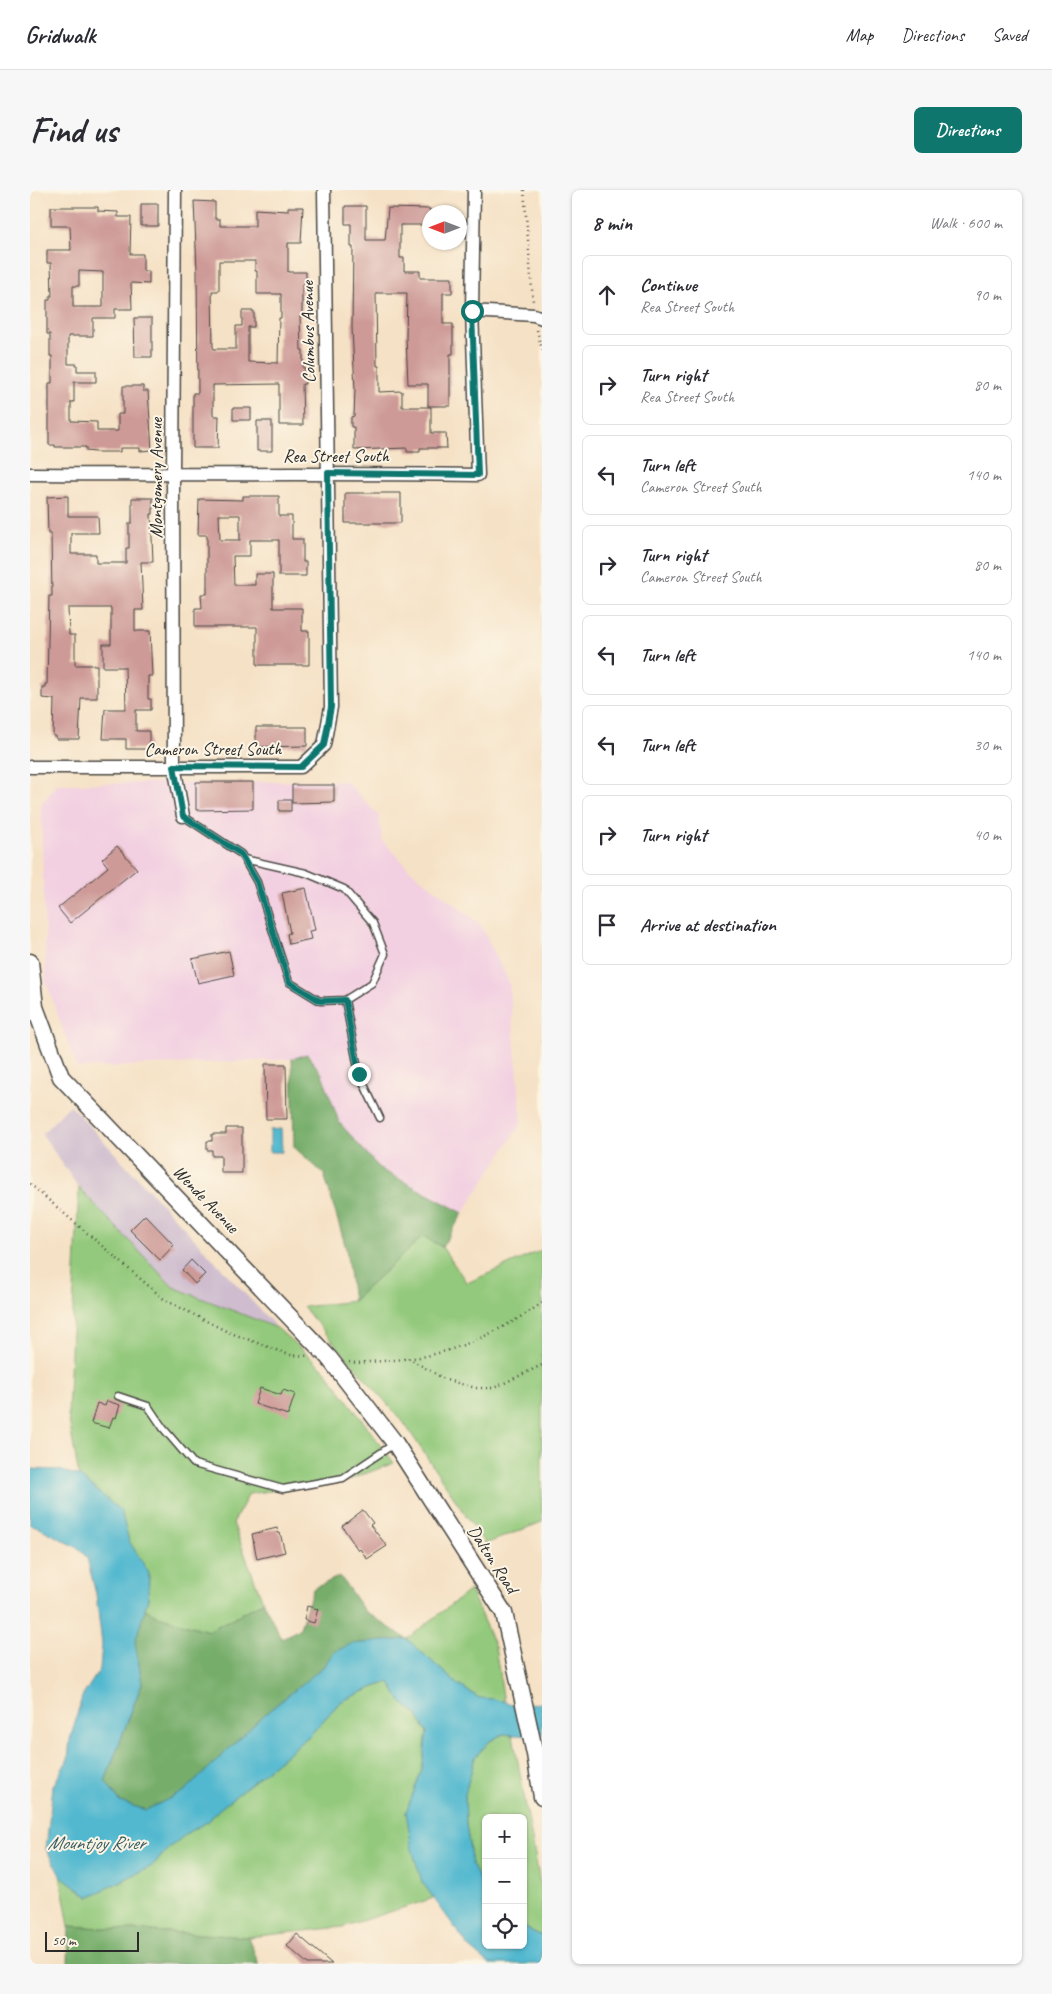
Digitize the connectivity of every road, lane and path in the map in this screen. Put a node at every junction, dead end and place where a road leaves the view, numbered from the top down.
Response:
1 (176, 190) edge
2 (324, 190) edge
3 (474, 190) edge
4 (524, 190) edge
5 (472, 311) junction
6 (538, 316) edge
7 (542, 350) edge
8 (328, 473) junction
9 (30, 474) edge
10 (173, 475) junction
11 (174, 766) junction
12 (30, 767) edge
13 (183, 816) joint
14 (244, 859) junction
15 (30, 962) edge
16 (345, 1000) junction
17 (380, 1118) dead end
18 (408, 1358) dead end
19 (542, 1365) edge
20 (118, 1396) dead end
21 (396, 1443) junction
22 (542, 1797) edge

1 - 10 street, Montgomery Avenue
2 - 8 street, Columbus Avenue
3 - 5 street
4 - 6 path
5 - 6 street
5 - 8 street, Rea Street South
6 - 7 path
8 - 10 street, Rea Street South
8 - 11 street, Cameron Street South
9 - 10 street, Rea Street South
10 - 11 street, Montgomery Avenue
11 - 12 street, Cameron Street South
11 - 13 street, Montgomery Avenue
13 - 14 lane
14 - 16 lane
14 - 16 lane
15 - 21 street, Wende Avenue
16 - 17 lane
18 - 19 path
20 - 21 lane
21 - 22 street, Dalton Road

